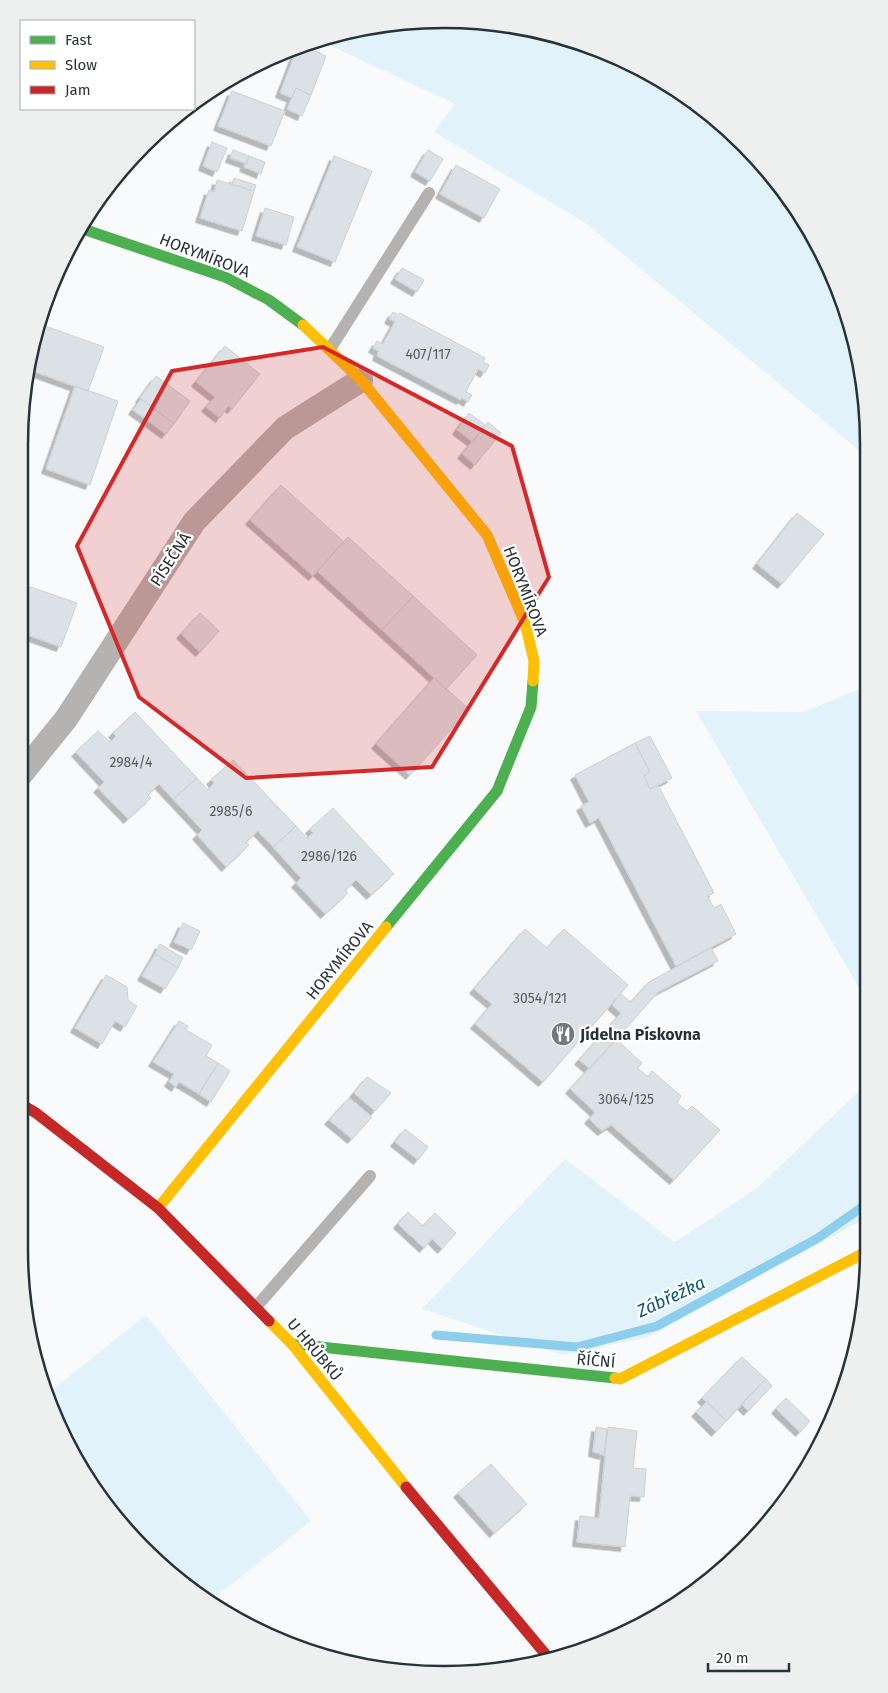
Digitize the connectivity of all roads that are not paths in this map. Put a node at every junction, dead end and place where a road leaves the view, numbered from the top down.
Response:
1 (429, 192) dead end
2 (87, 230) edge
3 (330, 350) junction
4 (361, 380) junction
5 (28, 766) edge
6 (28, 1109) edge
7 (370, 1176) dead end
8 (158, 1208) junction
9 (860, 1255) edge
10 (256, 1307) junction
11 (292, 1344) junction
12 (545, 1653) edge

1 - 3 lane
2 - 3 street, HORYMÍROVA
3 - 4 street, HORYMÍROVA
4 - 5 street, PÍSEČNÁ
4 - 8 street, HORYMÍROVA
6 - 8 street, U HRŮBKŮ
7 - 10 lane
8 - 10 street, U HRŮBKŮ
9 - 11 street, ŘÍČNÍ
10 - 11 street, U HRŮBKŮ
11 - 12 street, U HRŮBKŮ

